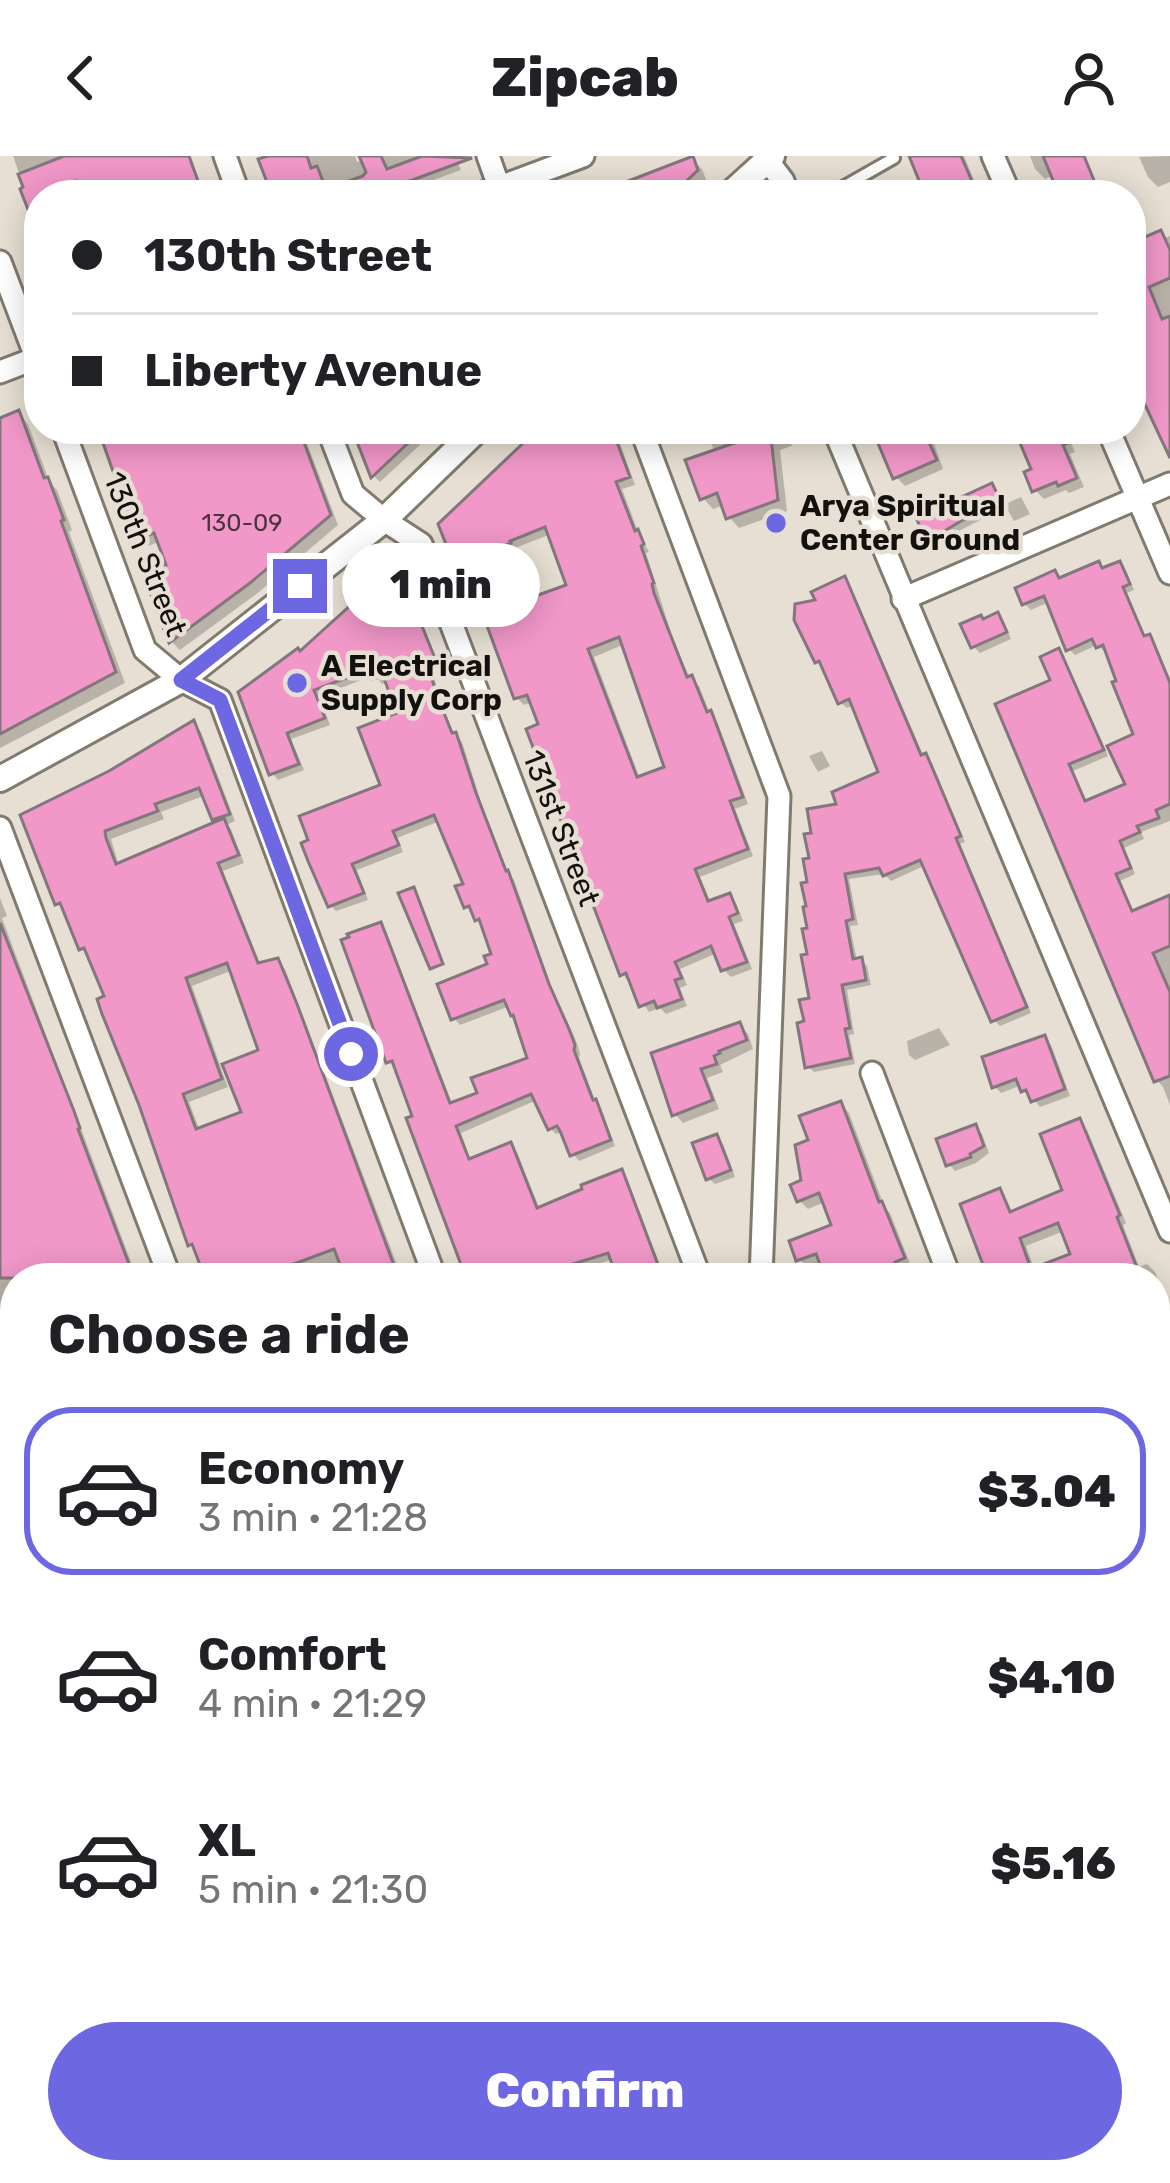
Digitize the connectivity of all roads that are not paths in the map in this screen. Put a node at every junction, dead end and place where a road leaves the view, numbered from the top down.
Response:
1 (583, 156) edge
2 (893, 156) edge
3 (768, 158) edge
4 (523, 180) edge
5 (745, 180) edge
6 (855, 180) edge
7 (0, 262) edge
8 (24, 324) edge
9 (69, 444) edge
10 (334, 444) edge
11 (463, 444) edge
12 (647, 444) edge
13 (840, 444) edge
14 (1114, 444) edge
15 (1170, 484) edge
16 (1137, 497) junction
17 (384, 520) junction
18 (1170, 573) edge
19 (903, 599) junction
20 (181, 680) junction
21 (0, 779) edge
22 (0, 828) edge
23 (872, 1073) dead end
24 (1170, 1231) edge
25 (164, 1263) edge
26 (429, 1263) edge
27 (694, 1263) edge
28 (762, 1263) edge
29 (944, 1263) edge

1 - 4 street
2 - 6 lane
3 - 5 street
7 - 8 street
9 - 20 street, 130th Street
10 - 17 street, 131st Street
11 - 17 street
12 - 28 street
13 - 19 street
14 - 16 street
15 - 16 street
16 - 18 street
16 - 19 street
17 - 20 street
17 - 27 street, 131st Street
19 - 24 street
20 - 21 street
20 - 26 street, 130th Street
22 - 25 street
23 - 29 street

